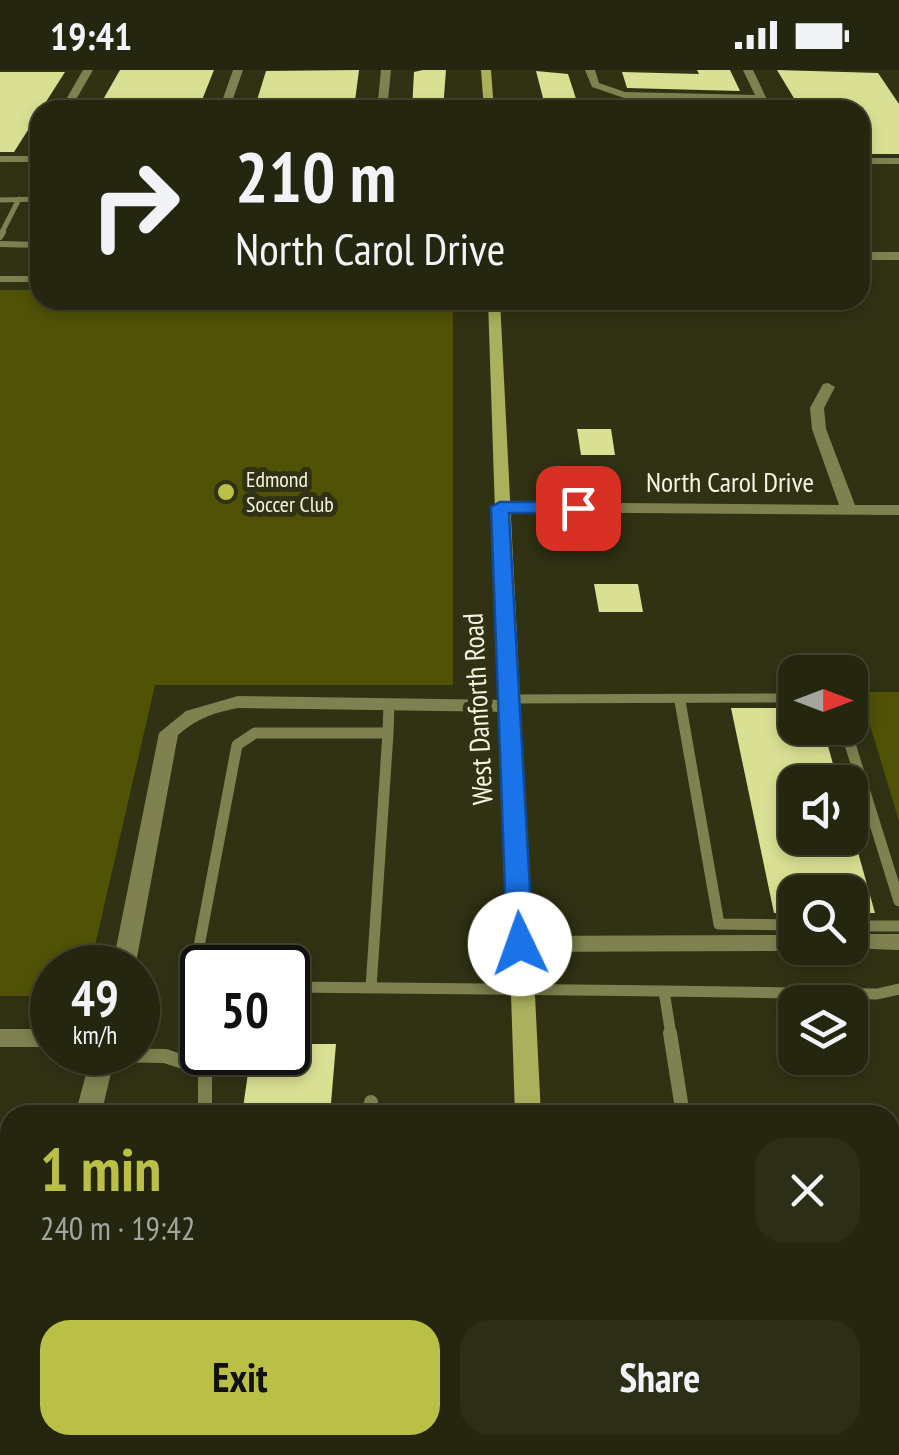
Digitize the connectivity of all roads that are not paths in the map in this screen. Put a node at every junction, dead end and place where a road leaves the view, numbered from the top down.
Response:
1 (88, 70) edge
2 (238, 70) edge
3 (386, 70) edge
4 (486, 70) edge
5 (590, 70) edge
6 (748, 70) edge
7 (761, 98) joint
8 (71, 100) edge
9 (228, 100) edge
10 (383, 100) edge
11 (488, 100) edge
12 (30, 157) edge
13 (0, 159) edge
14 (870, 161) edge
15 (899, 161) edge
16 (19, 199) junction
17 (30, 199) edge
18 (0, 200) edge
19 (0, 241) edge
20 (30, 244) edge
21 (870, 256) edge
22 (899, 256) edge
23 (0, 279) edge
24 (30, 279) edge
25 (494, 310) edge
26 (828, 387) dead end
27 (500, 507) junction
28 (850, 510) junction
29 (899, 510) edge
30 (778, 698) edge
31 (680, 699) junction
32 (509, 703) junction
33 (389, 705) junction
34 (388, 733) junction
35 (850, 745) edge
36 (899, 901) edge
37 (778, 925) edge
38 (868, 926) edge
39 (899, 926) edge
40 (868, 942) edge
41 (899, 942) edge
42 (778, 943) edge
43 (520, 944) junction
44 (128, 945) edge
45 (199, 945) edge
46 (310, 987) edge
47 (371, 988) junction
48 (522, 988) junction
49 (899, 989) edge
50 (664, 991) junction
51 (0, 1038) edge
52 (30, 1038) edge
53 (160, 1056) edge
54 (98, 1075) edge
55 (90, 1105) edge
56 (204, 1105) edge
57 (528, 1105) edge
58 (681, 1105) edge

1 - 8 street
2 - 9 street
3 - 10 street
4 - 11 main road
5 - 7 street
6 - 7 street
12 - 13 street
14 - 15 street
16 - 17 lane
16 - 18 lane
16 - 19 lane
19 - 20 lane
21 - 22 street
23 - 24 lane
25 - 27 main road, West Danforth Road
26 - 28 street
27 - 28 street, North Carol Drive
27 - 32 main road, West Danforth Road
28 - 29 street, North Carol Drive
30 - 31 lane
31 - 32 lane
31 - 37 lane
32 - 33 street
32 - 43 main road, West Danforth Road
33 - 34 lane
33 - 44 street
34 - 45 lane
34 - 47 lane
35 - 36 lane
38 - 39 lane
40 - 41 street
42 - 43 street
43 - 48 main road, West Danforth Road
46 - 47 lane
47 - 48 lane
48 - 50 lane
48 - 57 main road, West Danforth Road
49 - 50 lane
50 - 58 lane
51 - 52 street
53 - 56 lane
54 - 55 street

